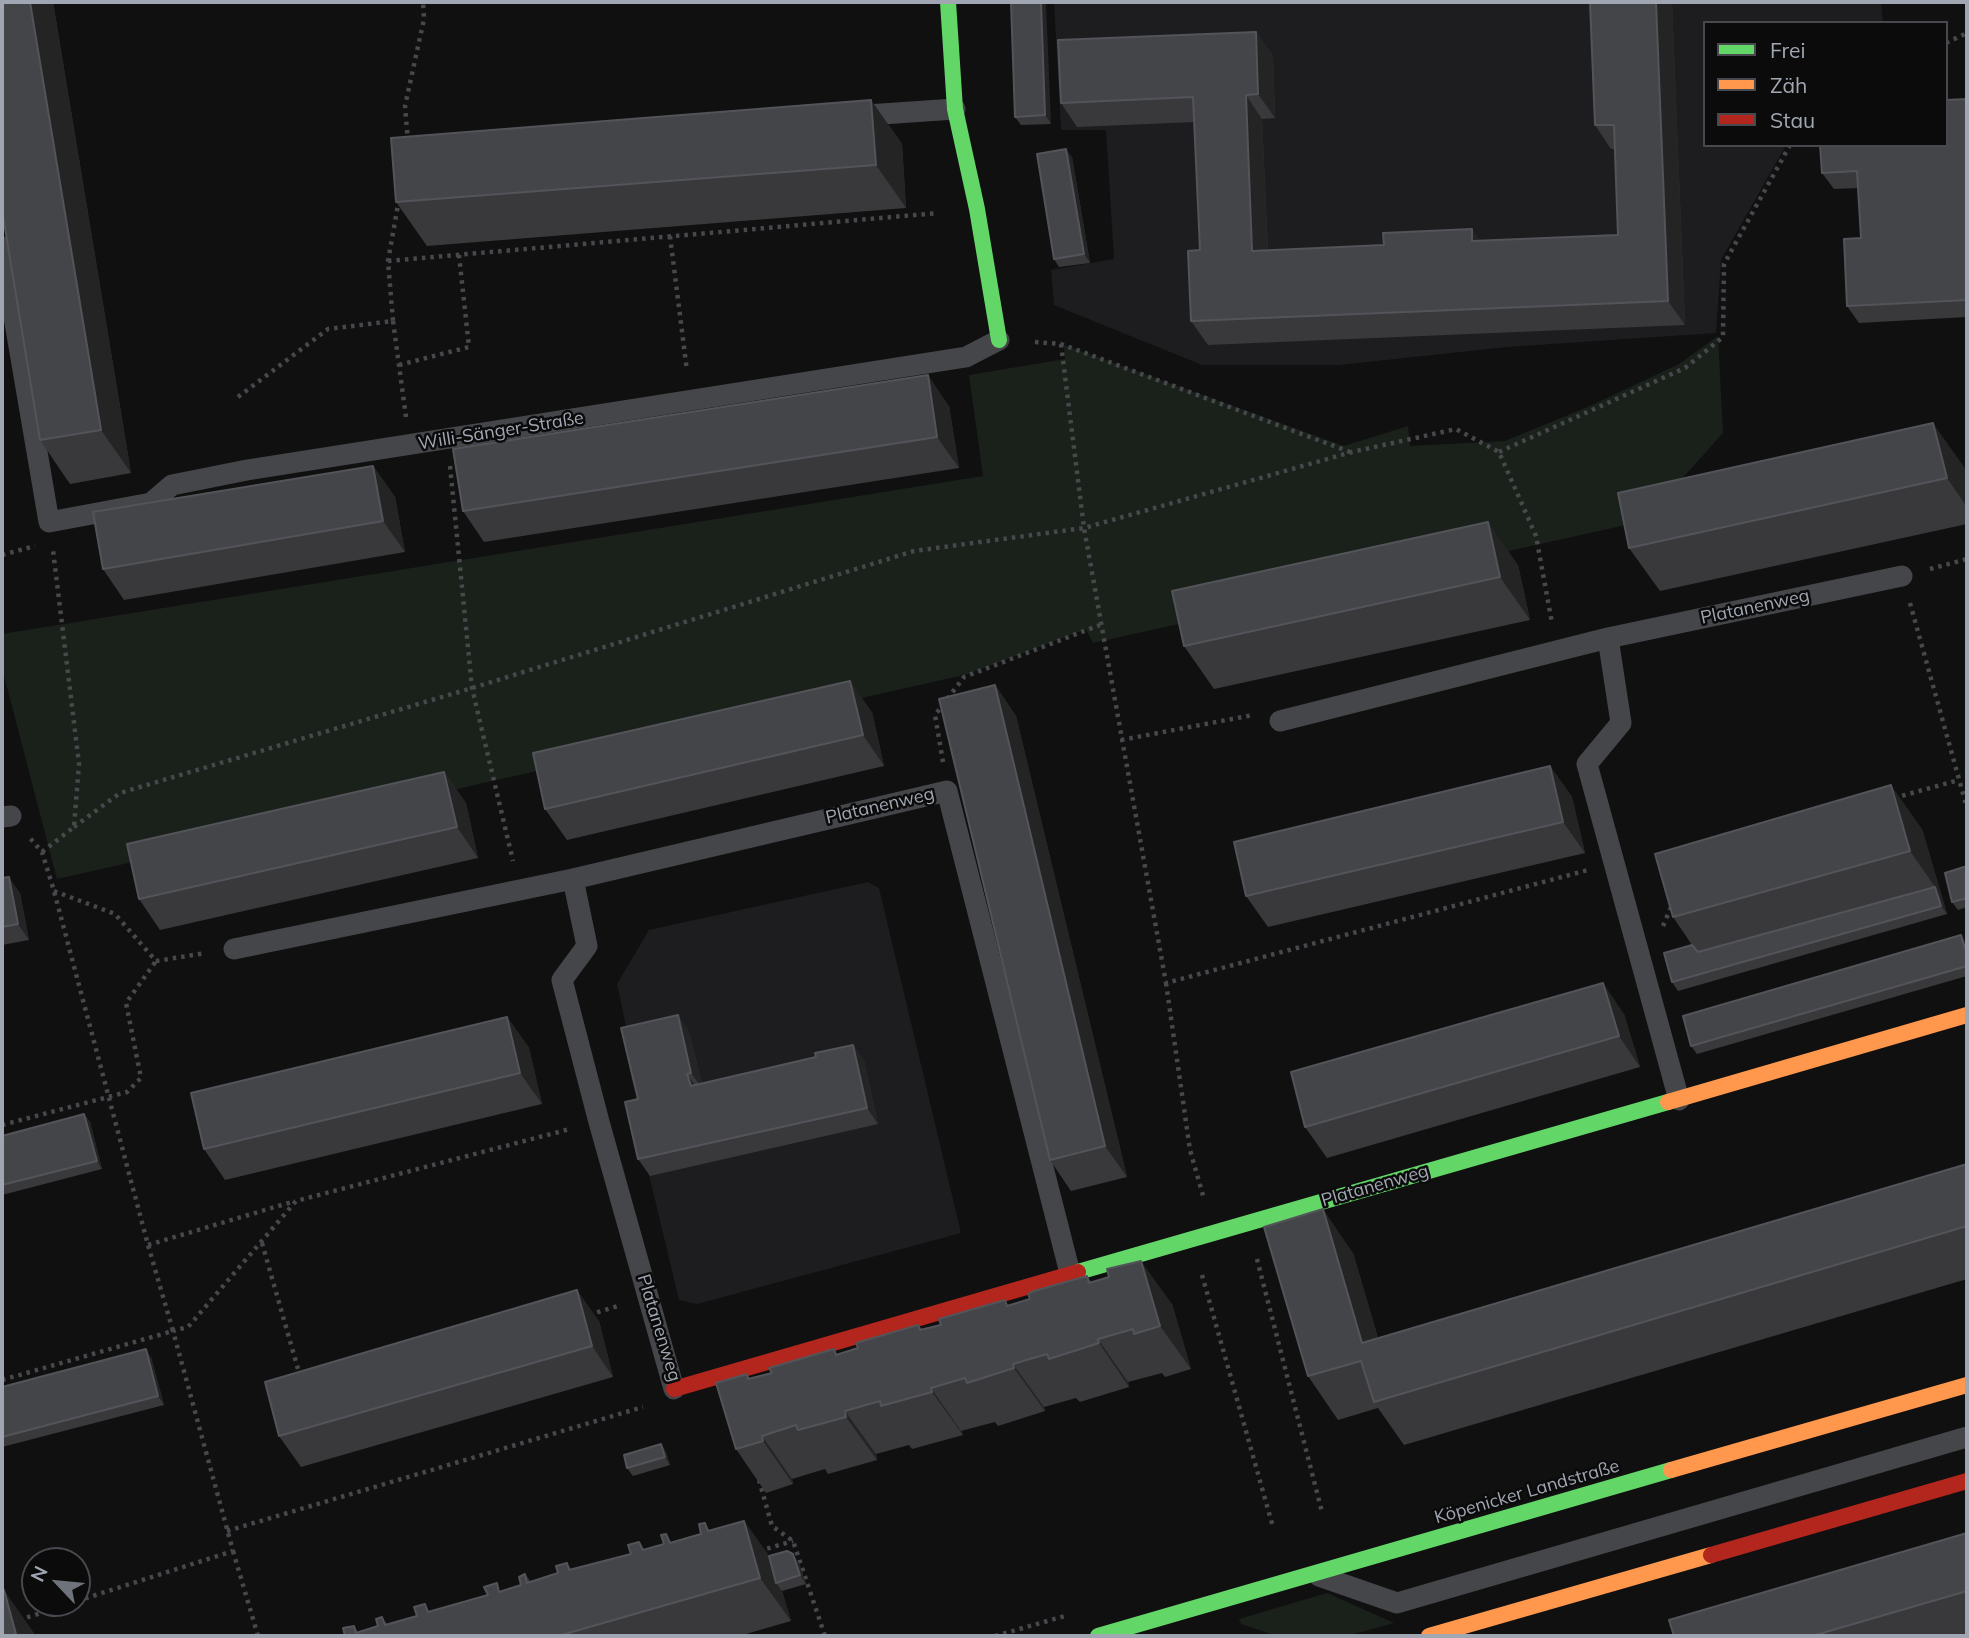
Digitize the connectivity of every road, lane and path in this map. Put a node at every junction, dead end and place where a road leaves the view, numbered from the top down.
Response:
1 (423, 2) edge
2 (948, 2) edge
3 (1967, 33) edge
4 (1948, 42) edge
5 (955, 109) junction
6 (832, 117) edge
7 (408, 145) edge
8 (1789, 147) edge
9 (399, 196) edge
10 (977, 209) junction
11 (670, 236) junction
12 (2, 247) edge
13 (459, 255) junction
14 (388, 261) junction
15 (393, 321) junction
16 (999, 340) junction
17 (1061, 344) junction
18 (399, 365) junction
19 (239, 397) dead end
20 (691, 399) junction
21 (447, 440) junction
22 (410, 446) junction
23 (1352, 452) junction
24 (1499, 452) junction
25 (1084, 528) junction
26 (51, 532) junction
27 (2, 555) edge
28 (1967, 559) edge
29 (1902, 576) junction
30 (1100, 625) junction
31 (1608, 638) junction
32 (1558, 652) junction
33 (472, 688) junction
34 (1280, 721) joint
35 (1121, 740) junction
36 (1959, 780) junction
37 (947, 791) junction
38 (1893, 798) edge
39 (1967, 808) edge
40 (74, 827) junction
41 (1615, 863) junction
42 (573, 879) junction
43 (519, 889) junction
44 (54, 891) junction
45 (1674, 901) edge
46 (234, 949) joint
47 (156, 961) junction
48 (1645, 973) junction
49 (1166, 983) junction
50 (1967, 1015) edge
51 (109, 1097) junction
52 (1679, 1100) junction
53 (599, 1122) junction
54 (2, 1125) edge
55 (296, 1201) junction
56 (1248, 1223) junction
57 (1214, 1233) junction
58 (1192, 1239) junction
59 (262, 1242) junction
60 (148, 1245) junction
61 (1070, 1273) junction
62 (614, 1307) dead end
63 (587, 1315) edge
64 (173, 1331) junction
65 (2, 1380) edge
66 (1967, 1385) edge
67 (303, 1388) edge
68 (674, 1389) junction
69 (1967, 1437) edge
70 (758, 1476) edge
71 (1967, 1480) edge
72 (1322, 1513) dead end
73 (1273, 1527) dead end
74 (227, 1531) junction
75 (793, 1541) junction
76 (233, 1551) junction
77 (754, 1552) edge
78 (1313, 1574) junction
79 (91, 1597) edge
80 (28, 1617) edge
81 (13, 1622) edge
82 (258, 1636) edge
83 (825, 1636) edge
84 (1098, 1636) edge
85 (1429, 1636) edge

1 - 7 path
2 - 5 street
3 - 4 path
5 - 6 lane
5 - 10 street
8 - 24 path
9 - 14 path
10 - 11 path
10 - 16 street
11 - 13 path
11 - 20 path
12 - 26 lane
13 - 14 path
13 - 18 path
14 - 15 path
15 - 18 path
15 - 19 path
16 - 17 path
16 - 20 lane, Willi-Sänger-Straße
17 - 23 path
17 - 25 path
18 - 22 path
20 - 21 lane, Willi-Sänger-Straße
21 - 22 lane, Willi-Sänger-Straße
21 - 33 path
22 - 26 lane, Willi-Sänger-Straße
23 - 24 path
23 - 25 path
24 - 32 path
25 - 30 path
25 - 33 path
26 - 27 path
26 - 40 path
28 - 29 path
29 - 31 lane, Platanenweg
29 - 36 path
30 - 35 path
30 - 37 path
31 - 32 lane, Platanenweg
31 - 41 lane
32 - 34 lane, Platanenweg
33 - 40 path
33 - 43 path
34 - 35 path
35 - 49 path
36 - 38 path
36 - 39 path
37 - 42 lane, Platanenweg
37 - 61 lane, Platanenweg
40 - 44 path
41 - 48 lane
41 - 49 path
42 - 43 lane, Platanenweg
42 - 53 lane, Platanenweg
43 - 46 lane, Platanenweg
44 - 47 path
44 - 51 path
45 - 48 path
46 - 47 path
47 - 51 path
48 - 52 lane
49 - 57 path
50 - 52 street, Platanenweg
51 - 54 path
51 - 60 path
52 - 56 street, Platanenweg
53 - 55 path
53 - 68 lane, Platanenweg
55 - 59 path
55 - 60 path
56 - 57 street, Platanenweg
56 - 72 path
57 - 58 street, Platanenweg
58 - 61 street, Platanenweg
58 - 73 path
59 - 64 path
59 - 67 path
60 - 64 path
61 - 68 street, Platanenweg
62 - 63 path
64 - 65 path
64 - 74 path
66 - 78 street, Köpenicker Landstraße
68 - 74 path
69 - 78 lane
70 - 75 path
71 - 85 street
74 - 76 path
75 - 77 path
75 - 83 path
76 - 79 path
76 - 82 path
78 - 84 street, Köpenicker Landstraße
80 - 81 path

